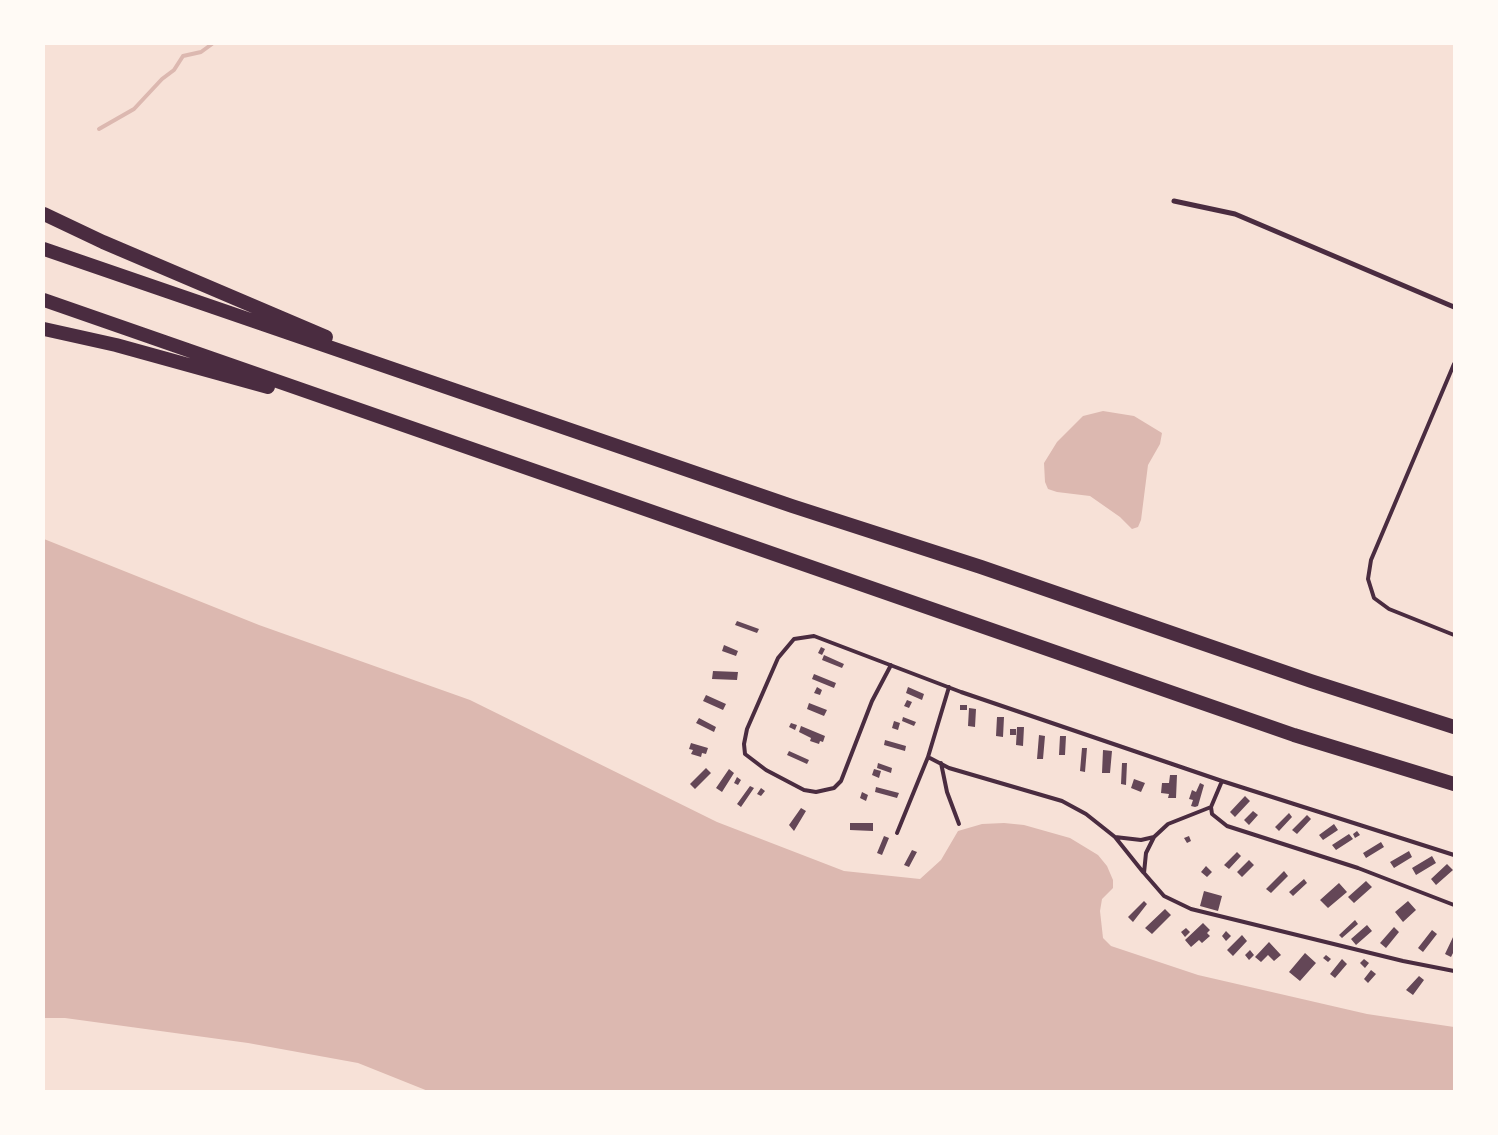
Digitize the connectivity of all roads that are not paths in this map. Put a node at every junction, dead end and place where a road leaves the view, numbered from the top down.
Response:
1 (1174, 201) dead end
2 (44, 214) edge
3 (44, 249) edge
4 (44, 300) edge
5 (1454, 307) edge
6 (44, 329) edge
7 (1454, 364) edge
8 (397, 370) junction
9 (378, 417) junction
10 (1454, 635) edge
11 (891, 666) junction
12 (949, 687) junction
13 (1454, 727) edge
14 (928, 757) junction
15 (941, 763) junction
16 (1222, 781) junction
17 (1454, 784) edge
18 (1211, 807) junction
19 (959, 824) dead end
20 (897, 833) dead end
21 (1116, 837) junction
22 (1154, 837) junction
23 (1454, 856) edge
24 (1144, 873) junction
25 (1454, 906) edge
26 (1454, 970) edge

1 - 5 street
2 - 8 highway
3 - 8 highway
4 - 9 highway
6 - 9 highway
7 - 10 lane
8 - 13 highway
9 - 17 highway
11 - 11 lane
11 - 12 lane
12 - 14 lane
12 - 16 lane
14 - 15 lane
14 - 20 lane
15 - 19 lane
15 - 21 lane
16 - 18 lane
16 - 23 lane
18 - 22 lane
18 - 25 lane
21 - 22 lane
21 - 24 lane
22 - 24 lane
24 - 26 lane

